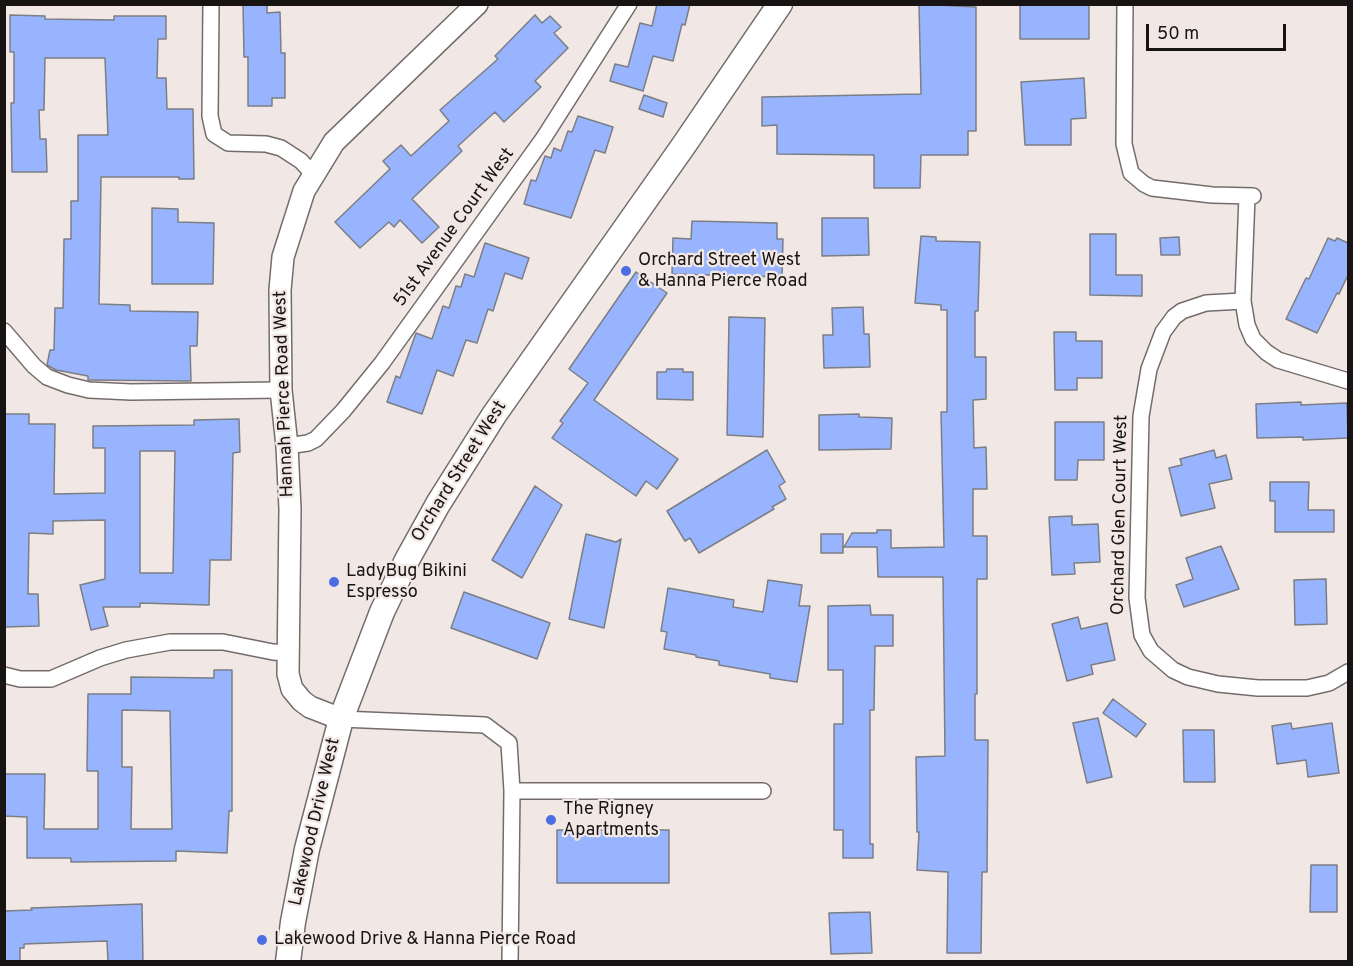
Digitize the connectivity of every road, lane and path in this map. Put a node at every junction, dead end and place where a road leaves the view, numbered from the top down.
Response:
1 (210, 4) edge
2 (477, 4) edge
3 (629, 4) edge
4 (780, 4) edge
5 (1125, 4) edge
6 (313, 174) junction
7 (1243, 301) junction
8 (4, 331) edge
9 (1348, 381) edge
10 (281, 390) junction
11 (287, 447) junction
12 (288, 653) junction
13 (1348, 672) edge
14 (4, 675) edge
15 (341, 719) junction
16 (512, 791) junction
17 (763, 791) dead end
18 (288, 962) edge
19 (510, 962) edge

1 - 6 street
2 - 6 street, Hannah Pierce Road West
3 - 11 street, 51st Avenue Court West
4 - 15 main road, Orchard Street West
5 - 7 street
6 - 10 street, Hannah Pierce Road West
7 - 9 street
7 - 13 street, Orchard Glen Court West
8 - 10 street
10 - 11 street, Hannah Pierce Road West
11 - 12 street, Hannah Pierce Road West
12 - 14 street
12 - 15 street, Hannah Pierce Road West
15 - 16 street
15 - 18 main road, Lakewood Drive West
16 - 17 street
16 - 19 street

